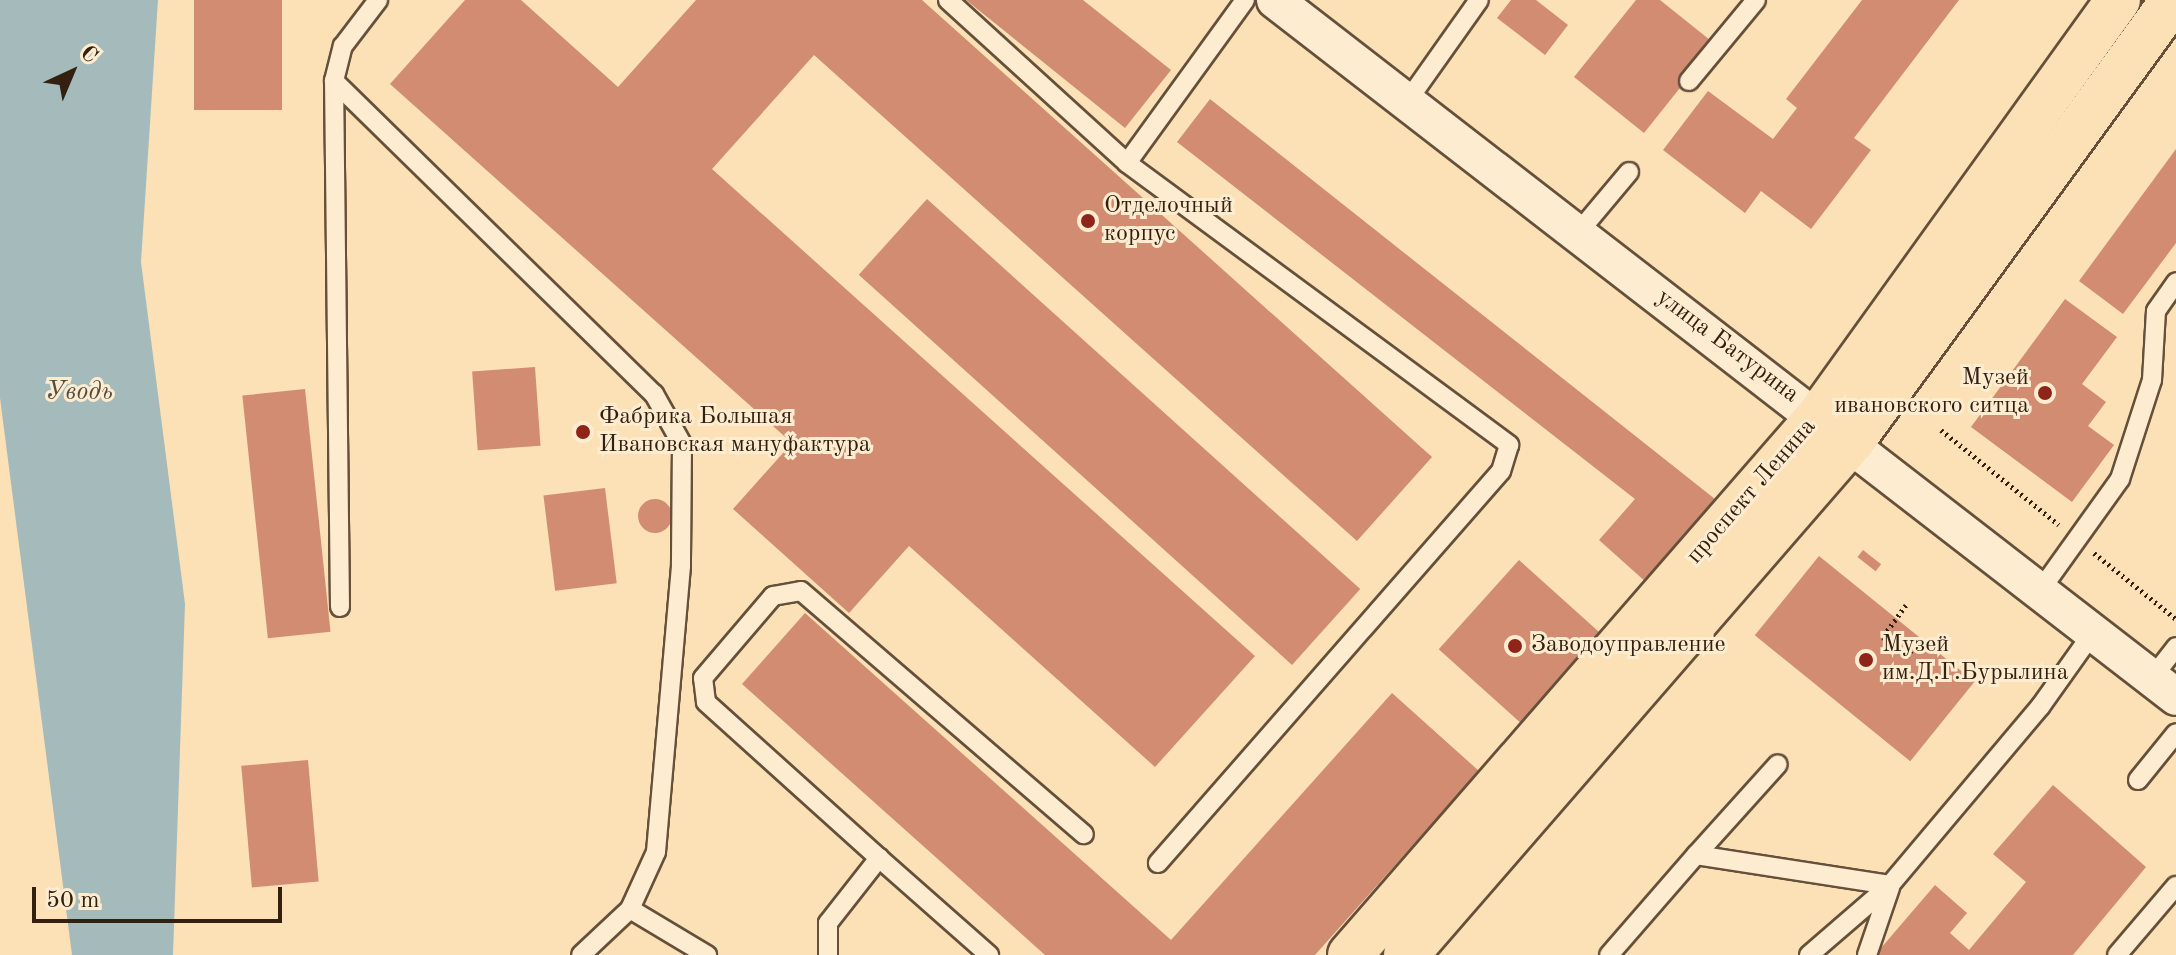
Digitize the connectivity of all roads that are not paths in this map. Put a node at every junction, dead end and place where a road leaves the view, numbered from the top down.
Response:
1 (378, 0) edge
2 (948, 0) edge
3 (1245, 0) edge
4 (1275, 0) edge
5 (1479, 0) edge
6 (1756, 0) edge
7 (2118, 0) edge
8 (2173, 0) edge
9 (334, 81) junction
10 (1689, 81) dead end
11 (1406, 103) junction
12 (1127, 163) junction
13 (1629, 172) dead end
14 (1577, 234) junction
15 (2176, 282) edge
16 (1836, 428) junction
17 (2042, 588) junction
18 (340, 607) dead end
19 (2094, 631) junction
20 (2176, 647) edge
21 (2164, 688) edge
22 (2176, 733) edge
23 (1778, 764) dead end
24 (2138, 780) dead end
25 (1084, 834) dead end
26 (1696, 855) junction
27 (879, 858) junction
28 (1158, 863) dead end
29 (1890, 885) junction
30 (2176, 886) edge
31 (630, 909) junction
32 (581, 955) edge
33 (707, 955) edge
34 (828, 955) edge
35 (989, 955) edge
36 (1350, 955) edge
37 (1406, 955) edge
38 (1609, 955) edge
39 (1809, 955) edge
40 (1867, 955) edge
41 (2117, 955) edge

1 - 9 lane
2 - 12 lane
3 - 12 lane
4 - 11 street, улица Батурина
5 - 11 lane
6 - 10 lane
7 - 16 highway, проспект Ленина
8 - 16 highway, проспект Ленина
9 - 18 lane
9 - 31 lane
11 - 14 street, улица Батурина
12 - 28 lane
13 - 14 lane
14 - 16 street, улица Батурина
15 - 17 lane
16 - 17 street, улица Батурина
16 - 36 highway, проспект Ленина
16 - 37 highway, проспект Ленина
17 - 19 street, улица Батурина
19 - 21 street, улица Батурина
19 - 29 lane
20 - 21 lane
22 - 24 lane
23 - 26 lane
25 - 27 lane
26 - 29 lane
26 - 38 lane
27 - 34 lane
27 - 35 lane
29 - 39 lane
29 - 40 lane
30 - 41 lane
31 - 32 lane
31 - 33 lane

